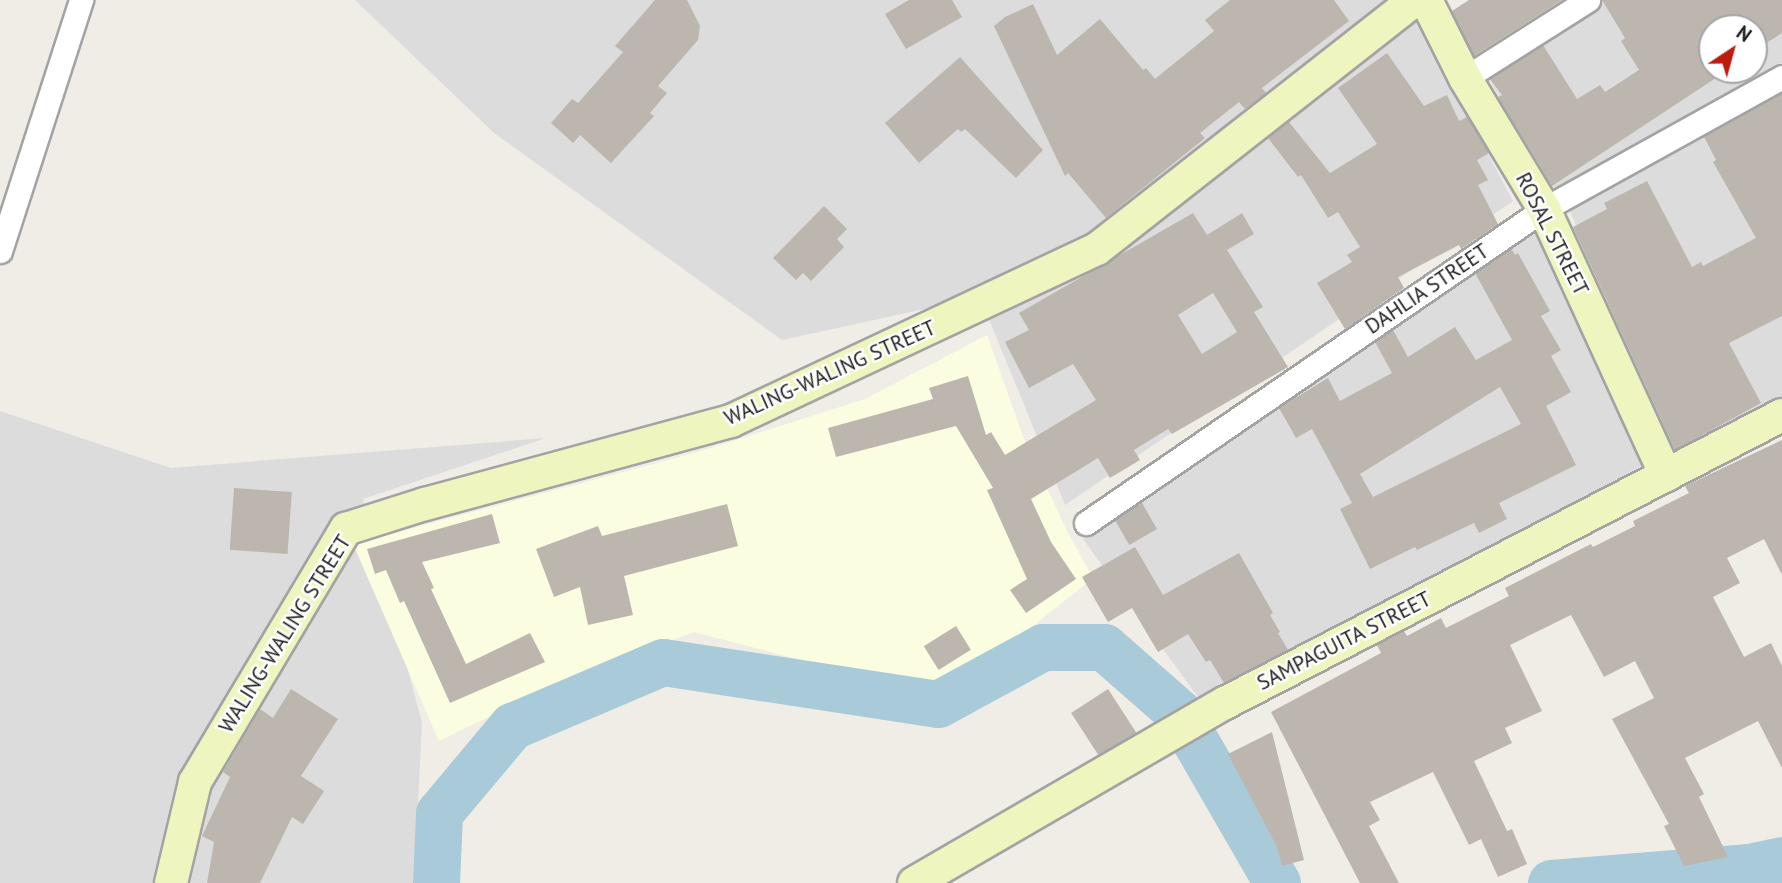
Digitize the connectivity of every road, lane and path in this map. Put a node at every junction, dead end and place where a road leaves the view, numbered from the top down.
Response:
1 (81, 0) edge
2 (1414, 0) edge
3 (1426, 0) edge
4 (1588, 0) edge
5 (1782, 77) edge
6 (1465, 78) junction
7 (1544, 209) junction
8 (0, 251) edge
9 (1782, 415) edge
10 (1666, 475) junction
11 (1086, 523) dead end
12 (171, 883) edge
13 (914, 883) edge

1 - 8 street
2 - 12 street, WALING-WALING STREET
3 - 6 street, ROSAL STREET
4 - 6 street
5 - 7 street, DAHLIA STREET
6 - 7 street, ROSAL STREET
7 - 10 street, ROSAL STREET
7 - 11 street, DAHLIA STREET
9 - 10 street, SAMPAGUITA STREET
10 - 13 street, SAMPAGUITA STREET

